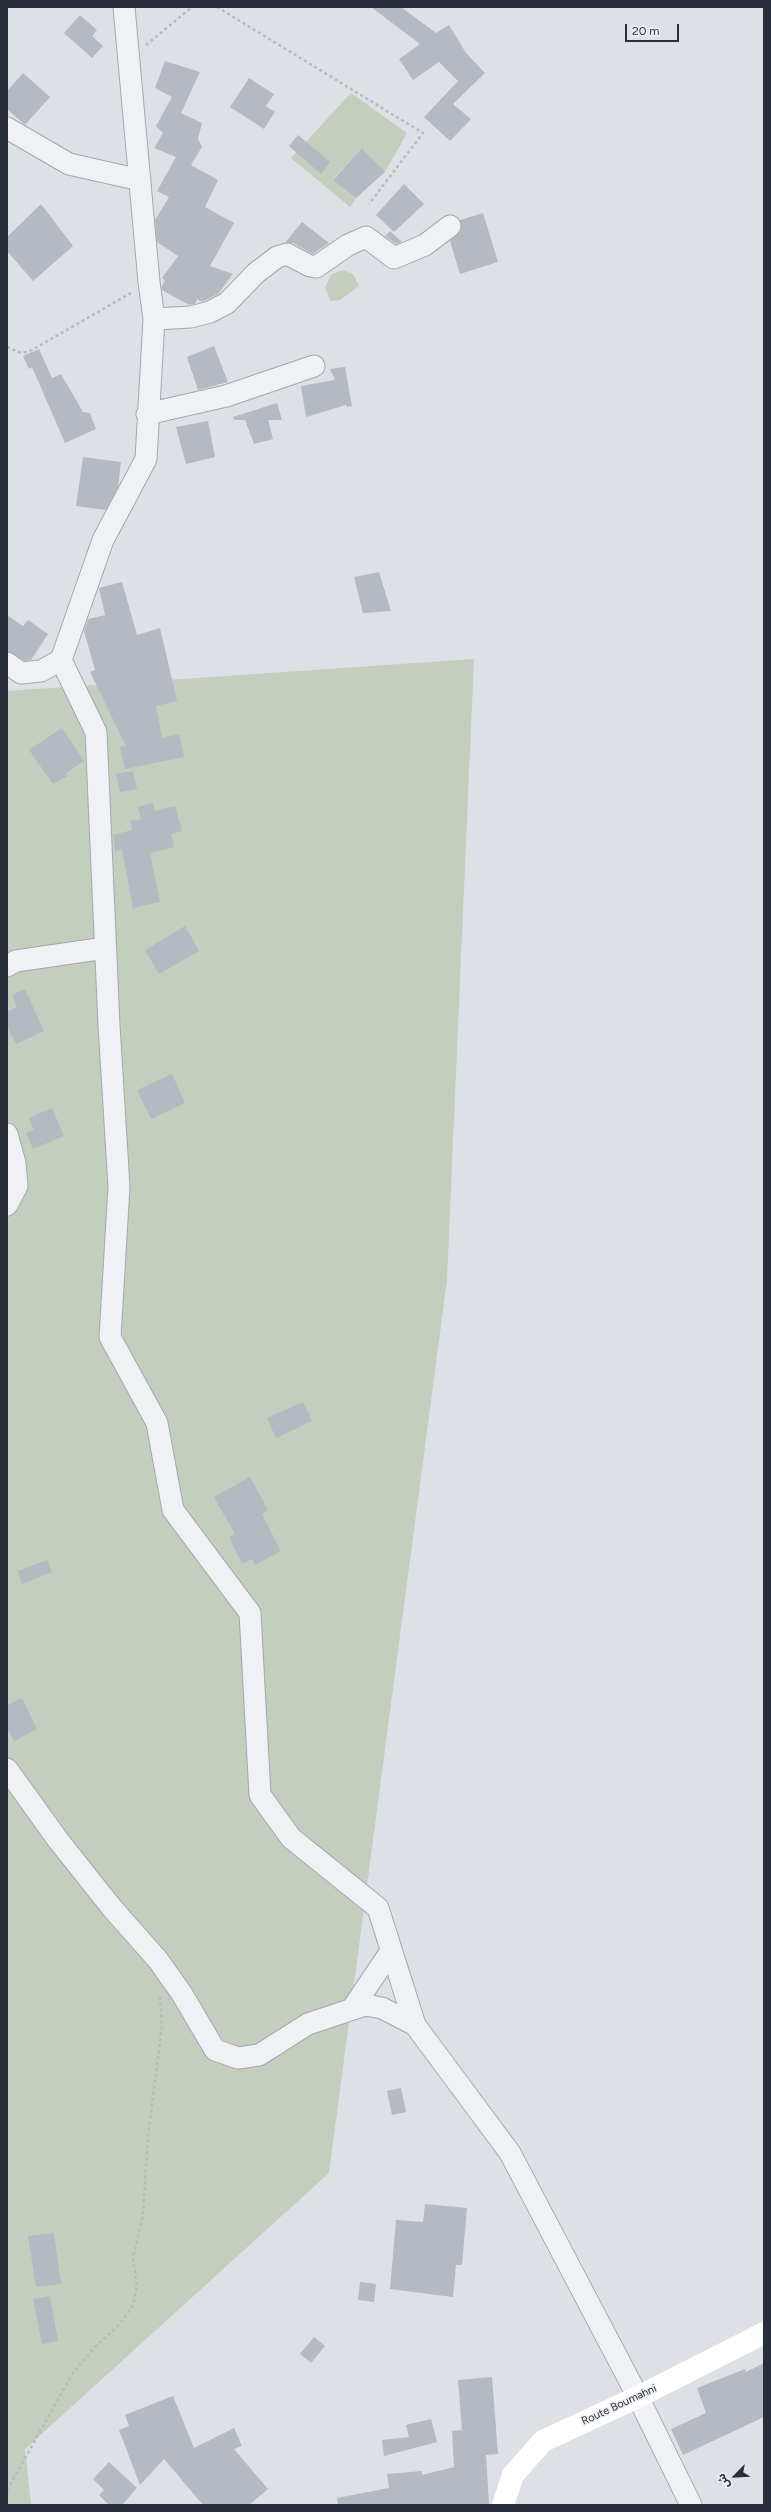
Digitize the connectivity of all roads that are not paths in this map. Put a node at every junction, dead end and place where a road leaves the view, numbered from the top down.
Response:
1 (124, 7) edge
2 (7, 128) edge
3 (140, 180) junction
4 (450, 226) dead end
5 (154, 319) junction
6 (314, 366) dead end
7 (147, 414) junction
8 (61, 660) junction
9 (7, 663) edge
10 (105, 948) junction
11 (7, 966) edge
12 (7, 1134) edge
13 (7, 1205) edge
14 (7, 1769) edge
15 (391, 1951) junction
16 (352, 2009) junction
17 (414, 2026) junction
18 (764, 2333) edge
19 (638, 2397) junction
20 (503, 2505) edge
21 (691, 2505) edge

1 - 3 street
2 - 3 street
3 - 5 street
4 - 5 street
5 - 7 street
6 - 7 street
7 - 8 street
8 - 9 street
8 - 10 street
10 - 11 street
10 - 15 street
12 - 13 street
14 - 16 street
15 - 16 street
15 - 17 street
16 - 17 street
17 - 19 street
18 - 19 main road, Route Boumahni
19 - 20 main road, Route Boumahni
19 - 21 street

